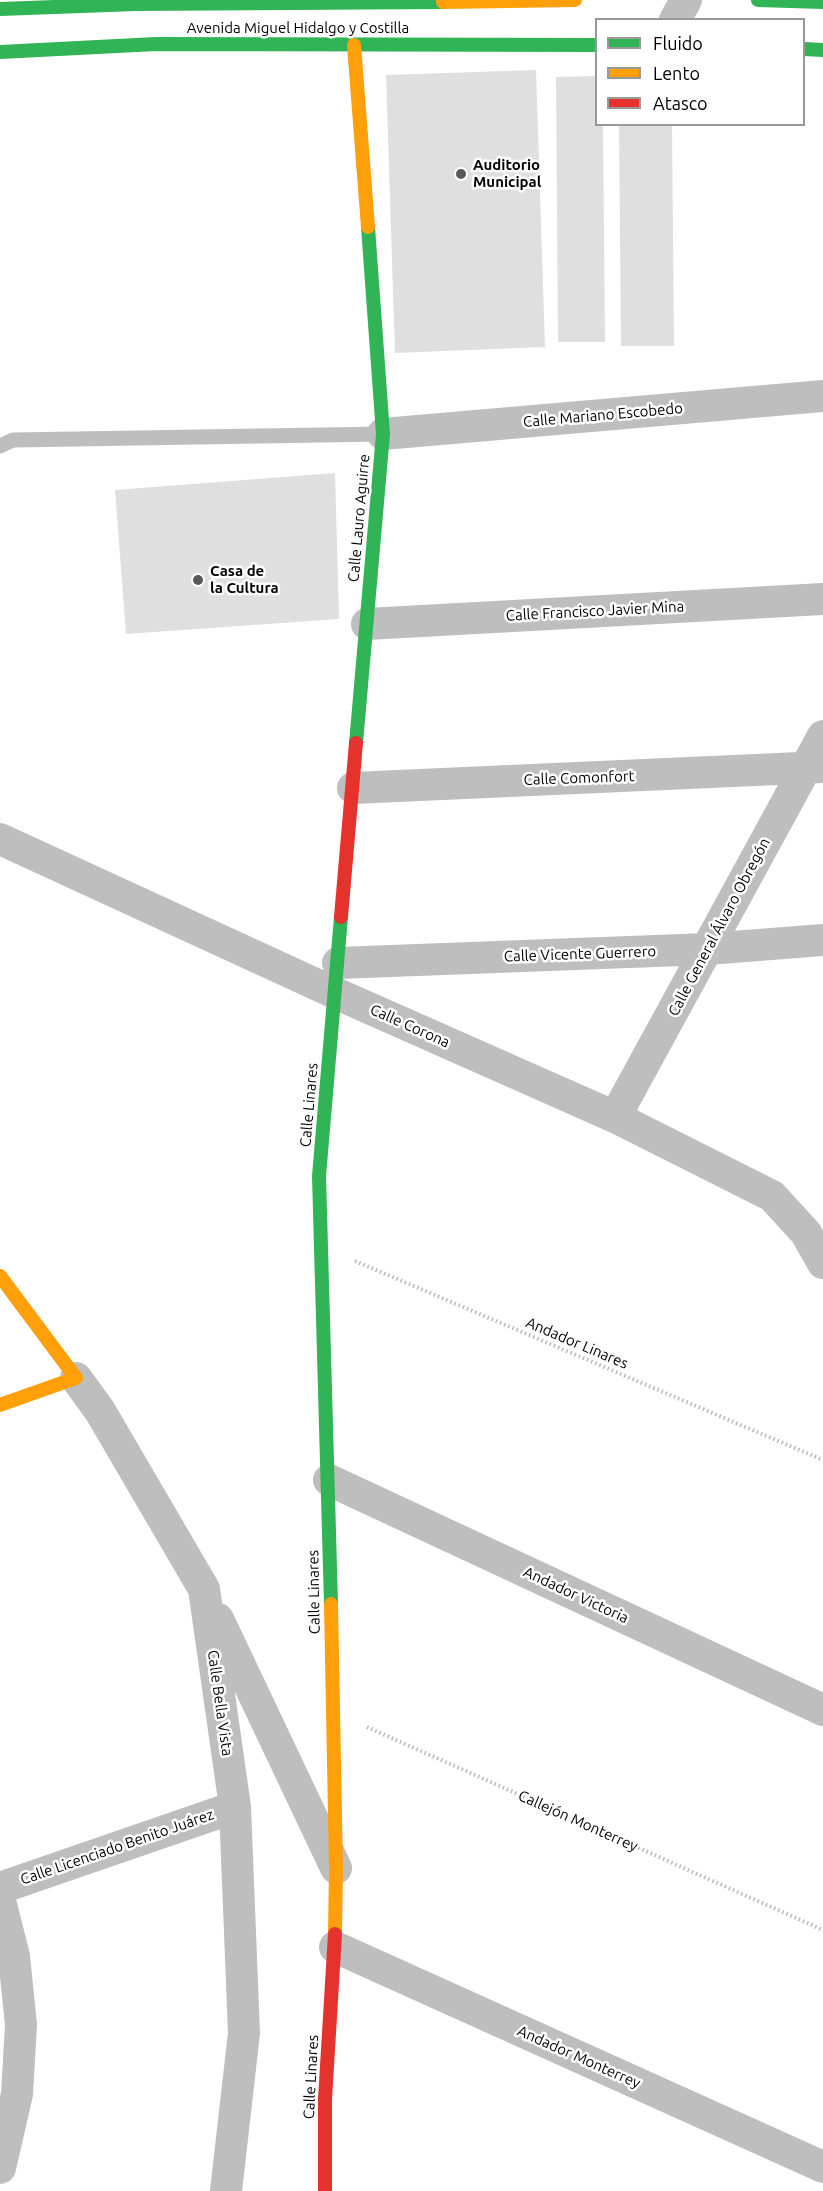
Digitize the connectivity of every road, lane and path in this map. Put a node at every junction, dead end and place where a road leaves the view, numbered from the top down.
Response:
1 (575, 0) edge
2 (686, 0) edge
3 (759, 0) edge
4 (137, 2) edge
5 (823, 2) edge
6 (0, 9) edge
7 (676, 18) edge
8 (354, 45) junction
9 (595, 45) edge
10 (805, 49) edge
11 (823, 50) edge
12 (0, 52) edge
13 (823, 396) edge
14 (383, 434) junction
15 (0, 446) edge
16 (823, 599) edge
17 (367, 624) junction
18 (823, 736) edge
19 (814, 768) edge
20 (353, 788) junction
21 (0, 839) edge
22 (823, 940) edge
23 (708, 950) junction
24 (336, 978) junction
25 (615, 1117) junction
26 (322, 1247) junction
27 (823, 1263) edge
28 (0, 1276) edge
29 (76, 1378) junction
30 (0, 1405) edge
31 (823, 1461) edge
32 (329, 1480) junction
33 (204, 1589) junction
34 (823, 1710) edge
35 (333, 1712) junction
36 (235, 1807) junction
37 (336, 1868) junction
38 (0, 1888) edge
39 (0, 1901) edge
40 (823, 1930) edge
41 (335, 1947) junction
42 (823, 2167) edge
43 (0, 2168) edge
44 (823, 2180) edge
45 (226, 2191) edge
46 (325, 2191) edge
47 (818, 2191) edge

1 - 4 street, Avenida Miguel Hidalgo y Costilla
2 - 7 street
3 - 5 street
4 - 6 street, Avenida Miguel Hidalgo y Costilla
8 - 9 street, Avenida Miguel Hidalgo y Costilla
8 - 12 street, Avenida Miguel Hidalgo y Costilla
8 - 14 street, Calle Lauro Aguirre
10 - 11 street
13 - 14 street, Calle Mariano Escobedo
14 - 15 lane
14 - 17 street, Calle Lauro Aguirre
16 - 17 street, Calle Francisco Javier Mina
17 - 20 street, Calle Lauro Aguirre
18 - 19 street, Calle General Álvaro Obregón
19 - 20 street, Calle Comonfort
19 - 23 street, Calle General Álvaro Obregón
20 - 24 street, Calle Lauro Aguirre
21 - 24 street, Calle Corona
22 - 23 street, Calle Vicente Guerrero
23 - 24 street, Calle Vicente Guerrero
23 - 25 street, Calle General Álvaro Obregón
24 - 25 street, Calle Corona
24 - 26 street, Calle Linares
25 - 27 street, Calle Corona
26 - 31 path, Andador Linares
26 - 32 street, Calle Linares
28 - 29 street, Calle Bella Vista
29 - 30 street
29 - 33 street, Calle Bella Vista
32 - 34 street, Andador Victoria
32 - 35 street, Calle Linares
33 - 36 street, Calle Bella Vista
33 - 37 street
35 - 37 street, Calle Linares
35 - 40 path, Callejón Monterrey
36 - 38 street, Calle Licenciado Benito Juárez
36 - 45 street, Calle Bella Vista
37 - 41 street, Calle Linares
39 - 43 street
41 - 42 street, Andador Monterrey
41 - 46 street, Calle Linares
44 - 47 street

